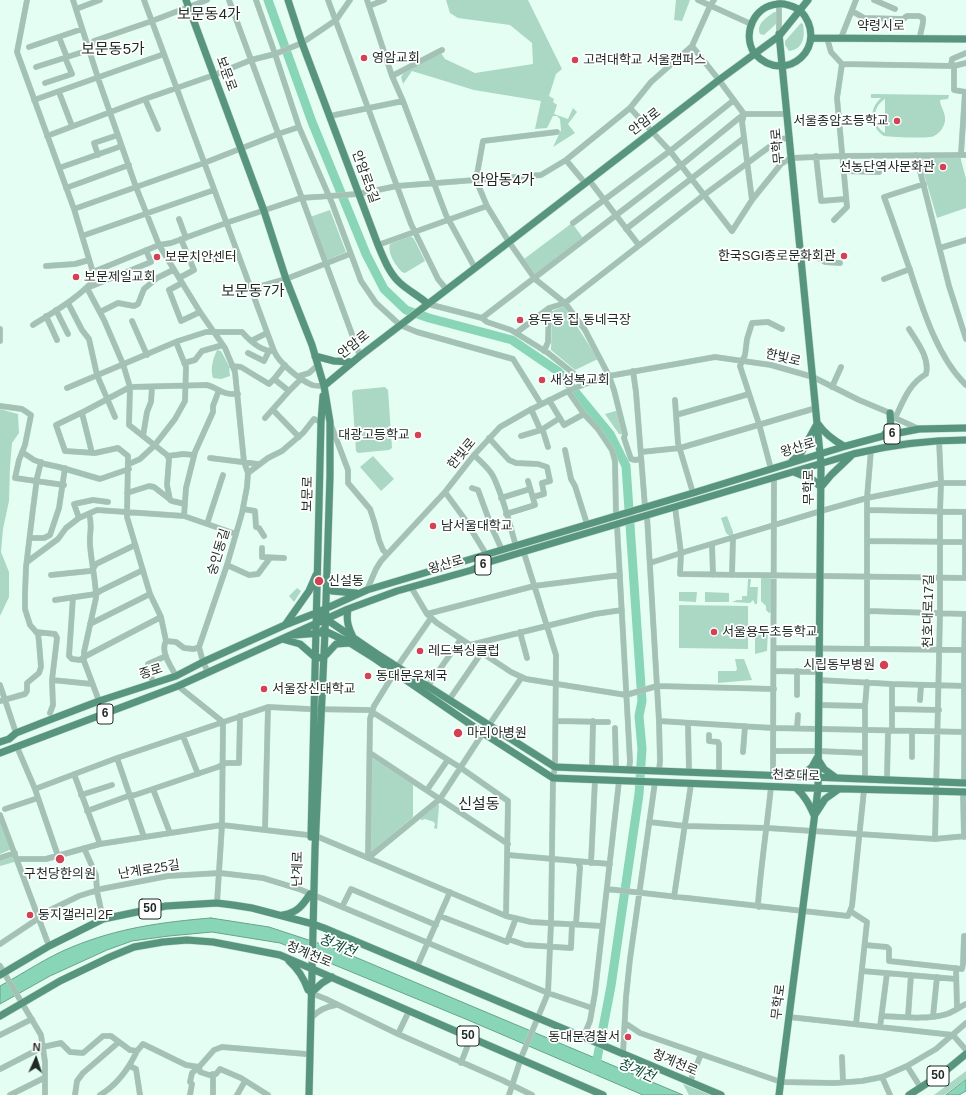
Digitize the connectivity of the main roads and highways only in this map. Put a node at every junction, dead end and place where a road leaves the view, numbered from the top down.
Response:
1 (288, 0) edge
2 (779, 2) edge
3 (188, 3) edge
4 (802, 6) edge
5 (779, 35) junction
6 (812, 38) junction
7 (966, 39) edge
8 (755, 53) junction
9 (782, 66) junction
10 (428, 304) junction
11 (315, 356) junction
12 (352, 362) junction
13 (324, 386) junction
14 (893, 415) road end
15 (818, 424) junction
16 (966, 428) edge
17 (883, 436) junction
18 (966, 440) edge
19 (844, 446) junction
20 (820, 453) junction
21 (852, 454) junction
22 (790, 463) junction
23 (821, 464) junction
24 (794, 472) junction
25 (821, 487) junction
26 (318, 569) junction
27 (317, 584) junction
28 (326, 584) junction
29 (358, 593) junction
30 (326, 608) junction
31 (348, 609) junction
32 (316, 613) junction
33 (325, 619) junction
34 (316, 624) junction
35 (285, 625) junction
36 (326, 632) junction
37 (316, 633) junction
38 (291, 636) junction
39 (282, 639) junction
40 (351, 640) junction
41 (320, 657) junction
42 (396, 670) junction
43 (0, 742) edge
44 (0, 753) edge
45 (818, 755) junction
46 (801, 776) junction
47 (817, 777) junction
48 (836, 778) junction
49 (965, 783) edge
50 (796, 788) junction
51 (818, 789) junction
52 (838, 789) junction
53 (964, 792) edge
54 (814, 814) junction
55 (313, 836) junction
56 (312, 894) junction
57 (282, 916) junction
58 (311, 926) junction
59 (283, 956) junction
60 (310, 969) junction
61 (3, 973) edge
62 (332, 977) junction
63 (310, 991) junction
64 (0, 1016) edge
65 (966, 1054) edge
66 (305, 1095) edge
67 (309, 1095) edge
68 (603, 1095) edge
69 (721, 1095) edge
70 (779, 1095) edge
71 (909, 1095) edge

1 - 10 main road, 안암로5길
2 - 4 main road
2 - 8 main road
3 - 11 main road, 보문로
4 - 5 main road, 안암로
4 - 6 main road
5 - 8 main road, 안암로
5 - 9 main road, 무학로
6 - 7 main road, 약령시로
6 - 9 main road
8 - 9 main road
8 - 10 main road, 안암로
9 - 15 main road, 무학로
10 - 12 main road, 안암로
11 - 12 main road
11 - 13 main road, 보문로
12 - 13 main road, 안암로
13 - 26 main road, 보문로
13 - 28 main road, 보문로
14 - 17 main road
15 - 19 main road
15 - 20 main road, 무학로
15 - 22 main road
16 - 17 main road, 왕산로 / 6
17 - 19 main road, 왕산로 / 6
18 - 21 main road, 왕산로 / 6
19 - 20 main road, 왕산로 / 6
20 - 22 main road, 왕산로 / 6
20 - 23 main road, 무학로
21 - 23 main road, 왕산로 / 6
21 - 25 main road
22 - 29 main road, 왕산로 / 6
23 - 24 main road, 왕산로 / 6
23 - 25 main road, 무학로
24 - 25 main road
24 - 31 main road, 왕산로 / 6
25 - 45 main road, 무학로
26 - 27 main road, 보문로
26 - 35 main road
27 - 28 main road
27 - 32 main road, 보문로
28 - 29 main road
28 - 30 main road, 보문로
29 - 30 main road, 왕산로 / 6
30 - 32 main road, 왕산로
30 - 33 main road, 보문로
31 - 33 main road, 왕산로
31 - 40 main road
32 - 33 main road
32 - 34 main road, 보문로
32 - 35 main road, 종로 / 6
33 - 34 main road, 종로
33 - 36 main road, 난계로
33 - 40 main road
34 - 36 main road
34 - 37 main road, 난계로
34 - 38 main road, 종로 / 6
35 - 43 main road, 종로 / 6
36 - 37 main road
36 - 40 main road
36 - 41 main road, 난계로
37 - 38 main road
37 - 41 main road, 난계로
38 - 39 main road, 종로 / 6
39 - 41 main road
39 - 44 main road, 종로 / 6
40 - 41 main road
40 - 42 main road
41 - 55 main road, 난계로
41 - 55 main road, 난계로
42 - 46 main road, 천호대로
42 - 50 main road, 천호대로
45 - 46 main road
45 - 47 main road, 무학로
45 - 48 main road
46 - 47 main road, 천호대로
47 - 48 main road, 천호대로
47 - 51 main road, 무학로
48 - 49 main road, 천호대로
50 - 51 main road, 천호대로
50 - 54 main road
51 - 52 main road, 천호대로
51 - 54 main road, 무학로
52 - 53 main road, 천호대로
52 - 54 main road
54 - 70 main road, 무학로
55 - 56 main road, 난계로
56 - 57 main road
56 - 58 main road, 난계로
57 - 58 main road, 50
57 - 61 main road, 50
58 - 60 main road, 난계로
58 - 69 main road, 청계천로 / 50
59 - 60 main road, 청계천로 / 50
59 - 63 main road
59 - 64 main road, 청계천로 / 50
60 - 62 main road, 청계천로 / 50
60 - 63 main road
62 - 63 main road
62 - 68 main road, 청계천로 / 50
63 - 66 main road
63 - 67 main road
65 - 71 main road, 50

